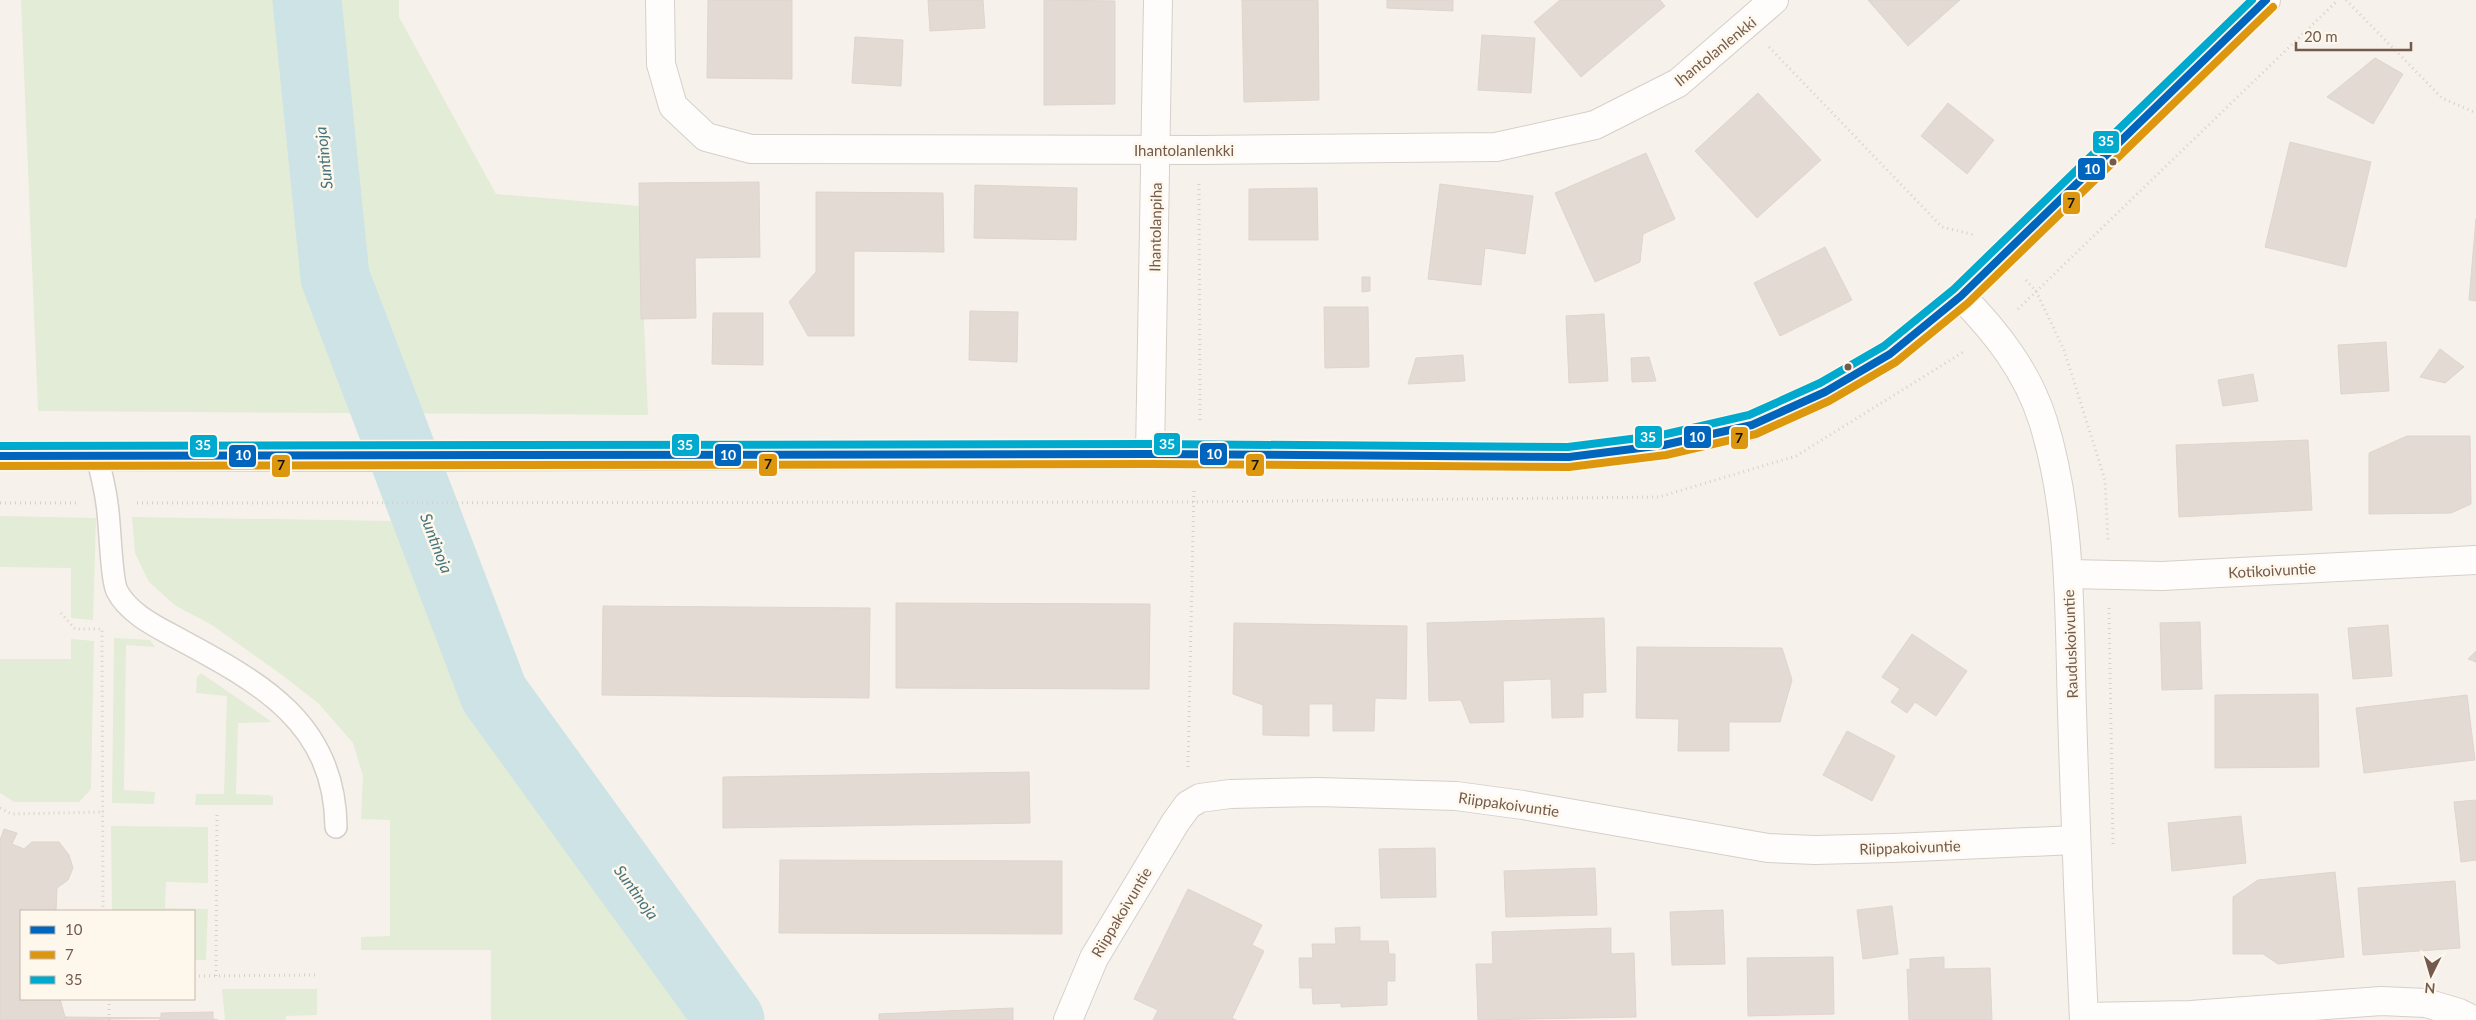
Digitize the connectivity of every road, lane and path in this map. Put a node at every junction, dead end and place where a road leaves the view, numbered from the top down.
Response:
1 (660, 0) edge
2 (1158, 0) edge
3 (1774, 0) edge
4 (2266, 0) edge
5 (2338, 0) edge
6 (2346, 0) edge
7 (1748, 25) junction
8 (2476, 113) edge
9 (1156, 150) junction
10 (1199, 150) junction
11 (2003, 255) junction
12 (2036, 291) junction
13 (1961, 296) junction
14 (1996, 332) junction
15 (1150, 454) junction
16 (1197, 454) junction
17 (0, 456) edge
18 (97, 456) junction
19 (1192, 502) junction
20 (0, 503) edge
21 (107, 503) junction
22 (2476, 560) edge
23 (2068, 574) junction
24 (62, 613) dead end
25 (1188, 805) junction
26 (0, 808) edge
27 (104, 812) junction
28 (217, 814) dead end
29 (336, 827) dead end
30 (2075, 840) junction
31 (102, 910) edge
32 (317, 975) dead end
33 (195, 976) edge
34 (216, 976) junction
35 (109, 1000) edge
36 (2084, 1019) edge
37 (109, 1020) edge
38 (1068, 1020) edge
39 (2473, 1020) edge

1 - 9 street, Ihantolanlenkki
2 - 9 street, Ihantolanpiha
3 - 7 street, Ihantolanlenkki
4 - 11 street
5 - 12 path
6 - 8 path
7 - 10 street, Ihantolanlenkki
7 - 11 path
9 - 10 street, Ihantolanlenkki
9 - 15 street, Ihantolanpiha
10 - 16 path
11 - 12 path
11 - 13 street
12 - 14 path
13 - 14 street, Rauduskoivuntie
13 - 16 street
14 - 19 path
14 - 23 street, Rauduskoivuntie
15 - 16 street
15 - 18 street
16 - 19 path
17 - 18 street
18 - 21 lane
19 - 21 path
19 - 25 path
20 - 21 path
21 - 29 lane
22 - 23 street, Kotikoivuntie
23 - 30 street, Rauduskoivuntie
24 - 27 path
25 - 30 street, Riippakoivuntie
25 - 38 street, Riippakoivuntie
26 - 27 path
27 - 31 path
28 - 34 path
30 - 36 street, Rauduskoivuntie
32 - 34 path
33 - 34 path
35 - 37 path
36 - 39 street

